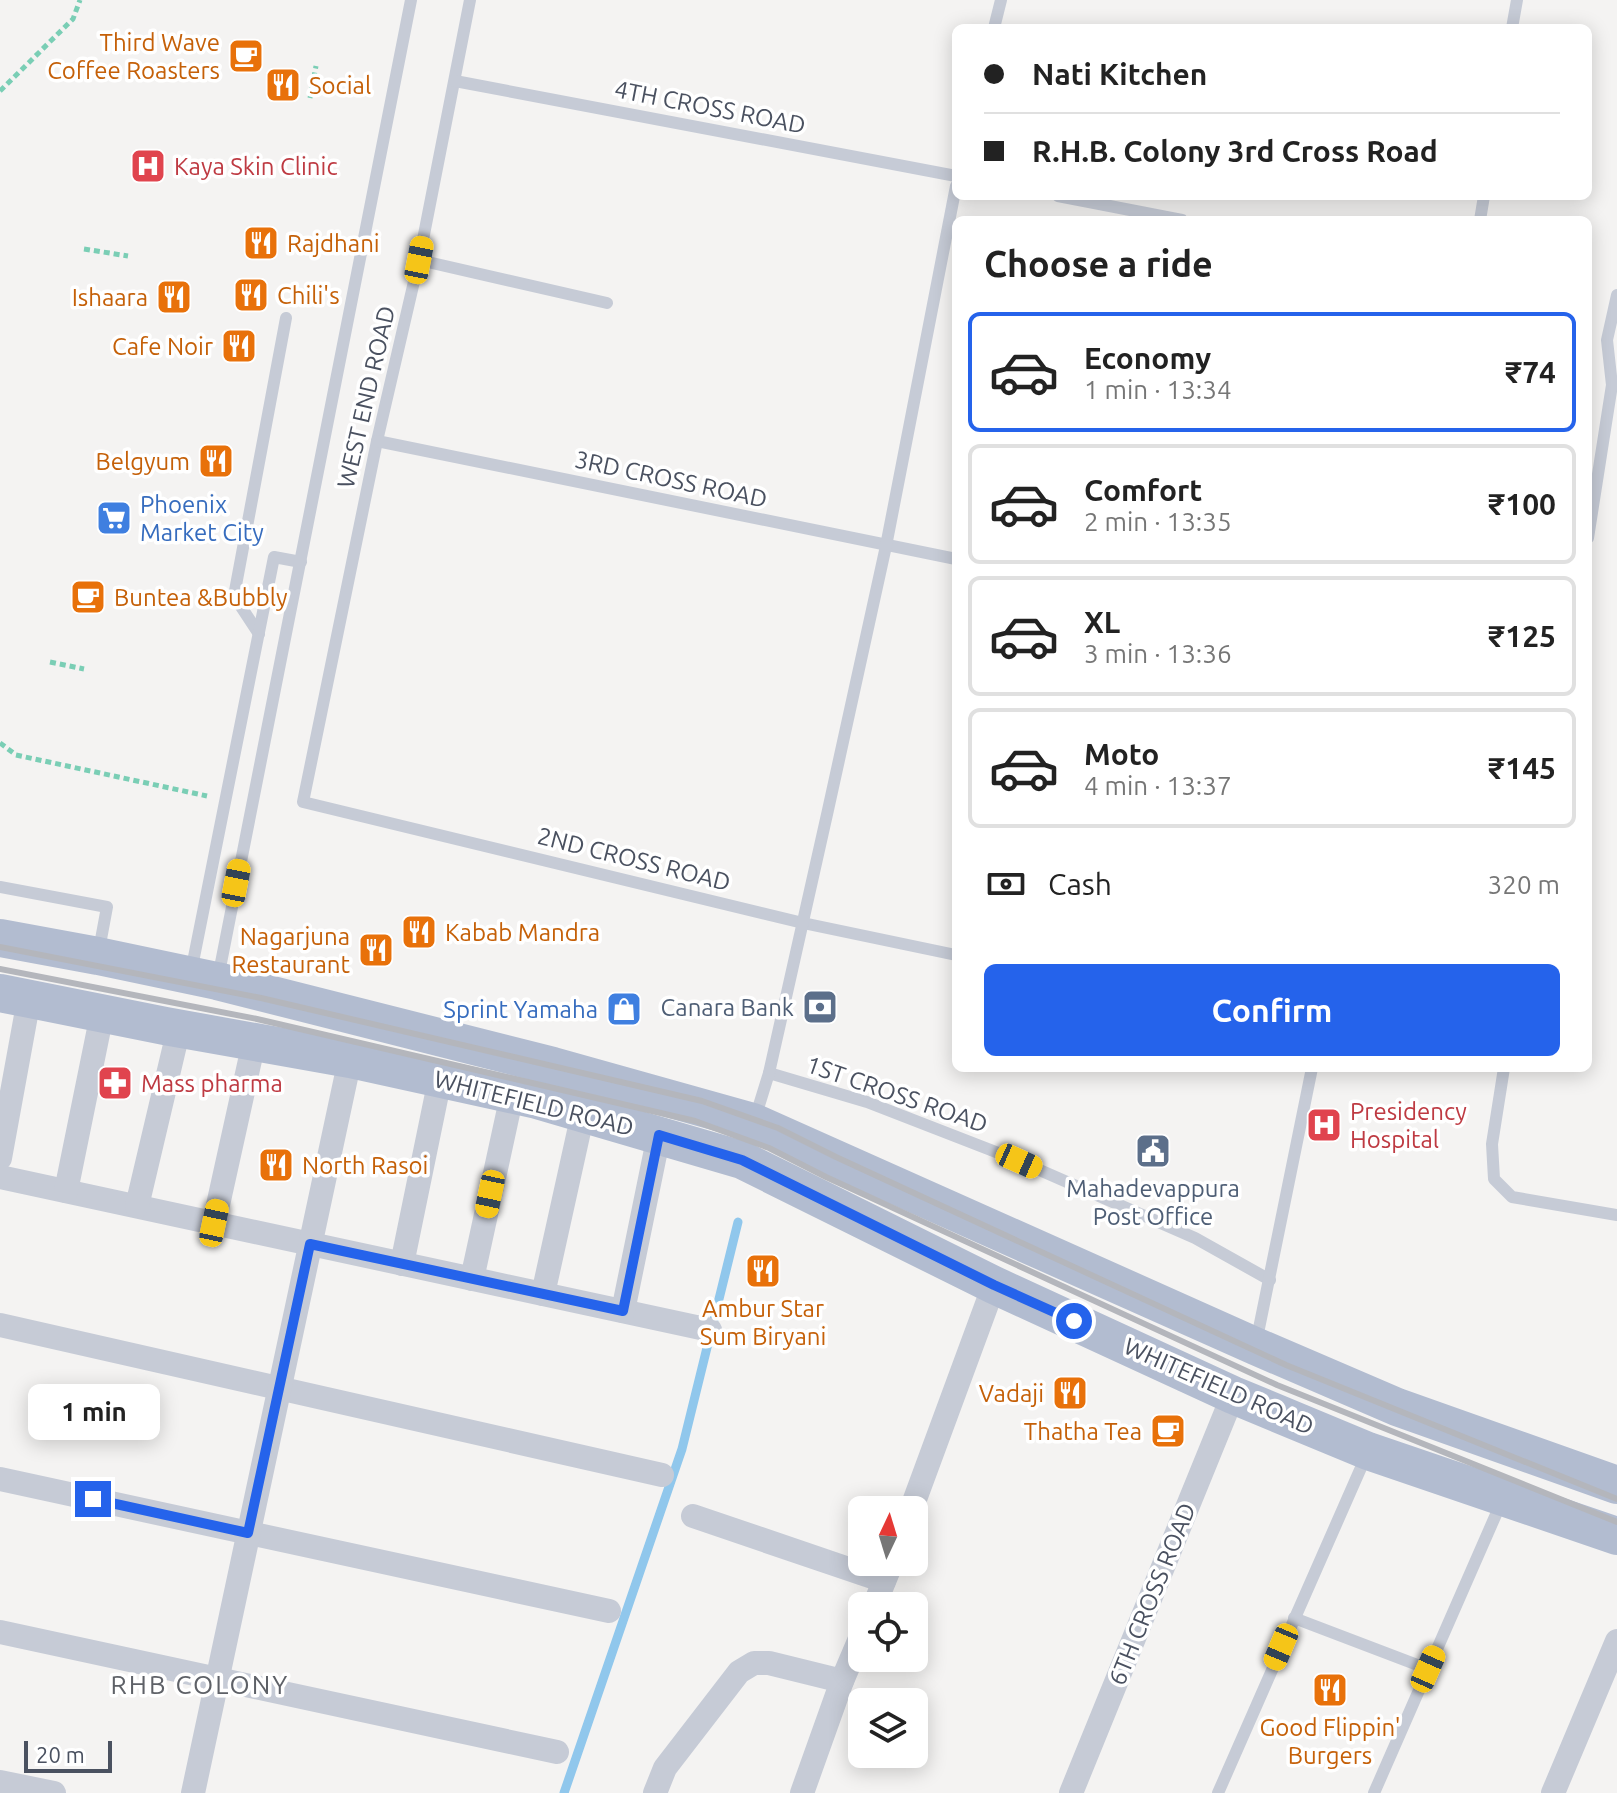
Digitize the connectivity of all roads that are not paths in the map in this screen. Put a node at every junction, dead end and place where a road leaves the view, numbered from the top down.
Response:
1 (411, 0) edge
2 (470, 0) edge
3 (1001, 0) edge
4 (1517, 0) edge
5 (995, 24) edge
6 (1513, 24) edge
7 (455, 81) junction
8 (952, 175) edge
9 (953, 200) edge
10 (1079, 200) edge
11 (1161, 216) edge
12 (419, 260) junction
13 (1617, 295) edge
14 (607, 303) dead end
15 (286, 318) dead end
16 (1615, 385) edge
17 (377, 441) junction
18 (1592, 515) edge
19 (886, 546) junction
20 (952, 558) edge
21 (301, 562) junction
22 (259, 634) junction
23 (303, 802) joint
24 (0, 887) edge
25 (803, 923) junction
26 (0, 938) edge
27 (952, 954) edge
28 (98, 956) junction
29 (204, 978) junction
30 (15, 996) edge
31 (102, 1014) junction
32 (179, 1028) junction
33 (254, 1042) junction
34 (350, 1059) junction
35 (1311, 1072) edge
36 (1503, 1072) edge
37 (769, 1073) junction
38 (440, 1079) junction
39 (512, 1095) junction
40 (583, 1113) junction
41 (753, 1122) junction
42 (659, 1135) junction
43 (0, 1158) edge
44 (742, 1160) junction
45 (0, 1177) edge
46 (66, 1191) junction
47 (137, 1206) junction
48 (1617, 1215) edge
49 (980, 1222) junction
50 (214, 1223) junction
51 (310, 1244) junction
52 (402, 1264) junction
53 (958, 1267) junction
54 (472, 1279) junction
55 (1270, 1280) junction
56 (994, 1285) junction
57 (543, 1294) junction
58 (623, 1311) junction
59 (0, 1325) edge
60 (710, 1330) dead end
61 (1255, 1346) junction
62 (280, 1388) junction
63 (1233, 1395) junction
64 (1368, 1451) junction
65 (662, 1475) dead end
66 (0, 1479) edge
67 (1617, 1485) edge
68 (916, 1496) edge
69 (1503, 1498) junction
70 (693, 1516) dead end
71 (248, 1533) junction
72 (1617, 1536) edge
73 (848, 1561) edge
74 (609, 1611) dead end
75 (1294, 1618) junction
76 (0, 1632) edge
77 (1617, 1641) edge
78 (848, 1667) edge
79 (1428, 1669) junction
80 (217, 1679) junction
81 (842, 1681) junction
82 (557, 1752) dead end
83 (0, 1782) edge
84 (54, 1793) edge
85 (193, 1793) edge
86 (655, 1793) edge
87 (802, 1793) edge
88 (1071, 1793) edge
89 (1218, 1793) edge
90 (1374, 1793) edge
91 (1553, 1793) edge

1 - 21 lane
2 - 7 lane, WEST END ROAD
3 - 5 lane
4 - 6 lane
7 - 8 lane, 4TH CROSS ROAD
7 - 12 lane, WEST END ROAD
9 - 19 lane
10 - 11 lane
12 - 14 lane
12 - 17 lane, WEST END ROAD
13 - 16 lane
15 - 22 lane
16 - 18 lane
17 - 19 lane, 3RD CROSS ROAD
17 - 23 lane, WEST END ROAD
19 - 20 lane, 3RD CROSS ROAD
19 - 25 lane
21 - 22 lane
21 - 29 lane
22 - 29 lane
23 - 25 lane, 2ND CROSS ROAD
24 - 28 lane
25 - 27 lane, 2ND CROSS ROAD
25 - 37 lane
26 - 28 main road, WHITEFIELD ROAD
28 - 29 main road, WHITEFIELD ROAD
29 - 41 main road, WHITEFIELD ROAD
30 - 31 main road, WHITEFIELD ROAD
30 - 43 street
31 - 32 main road, WHITEFIELD ROAD
31 - 46 street
32 - 33 main road, WHITEFIELD ROAD
32 - 47 street
33 - 34 main road, WHITEFIELD ROAD
33 - 50 street
34 - 38 main road, WHITEFIELD ROAD
34 - 51 street
35 - 55 lane
36 - 48 lane
37 - 41 lane
37 - 55 lane, 1ST CROSS ROAD
38 - 39 main road, WHITEFIELD ROAD
38 - 52 street
39 - 40 main road, WHITEFIELD ROAD
39 - 54 street
40 - 42 main road, WHITEFIELD ROAD
40 - 57 street
41 - 44 lane
41 - 49 main road, WHITEFIELD ROAD
42 - 44 main road, WHITEFIELD ROAD
42 - 58 street
44 - 53 main road, WHITEFIELD ROAD
45 - 46 street
46 - 47 street
47 - 50 street
49 - 53 main road
49 - 61 main road, WHITEFIELD ROAD
50 - 51 street
51 - 52 street
51 - 62 street
52 - 54 street
53 - 56 main road, WHITEFIELD ROAD
54 - 57 street
55 - 61 lane
56 - 63 main road, WHITEFIELD ROAD
56 - 68 street
57 - 58 street
58 - 60 street
59 - 62 street
61 - 67 main road, WHITEFIELD ROAD
62 - 65 street
62 - 71 street
63 - 64 main road, WHITEFIELD ROAD
63 - 88 street, 6TH CROSS ROAD
64 - 69 main road, WHITEFIELD ROAD
64 - 75 lane
66 - 71 street
69 - 72 main road, WHITEFIELD ROAD
69 - 79 lane
70 - 73 street
71 - 74 street
71 - 80 street
75 - 79 lane
75 - 89 lane
76 - 80 street
77 - 91 street
78 - 81 street
79 - 90 lane
80 - 82 street
80 - 85 street
81 - 86 street
81 - 87 street
83 - 84 street

